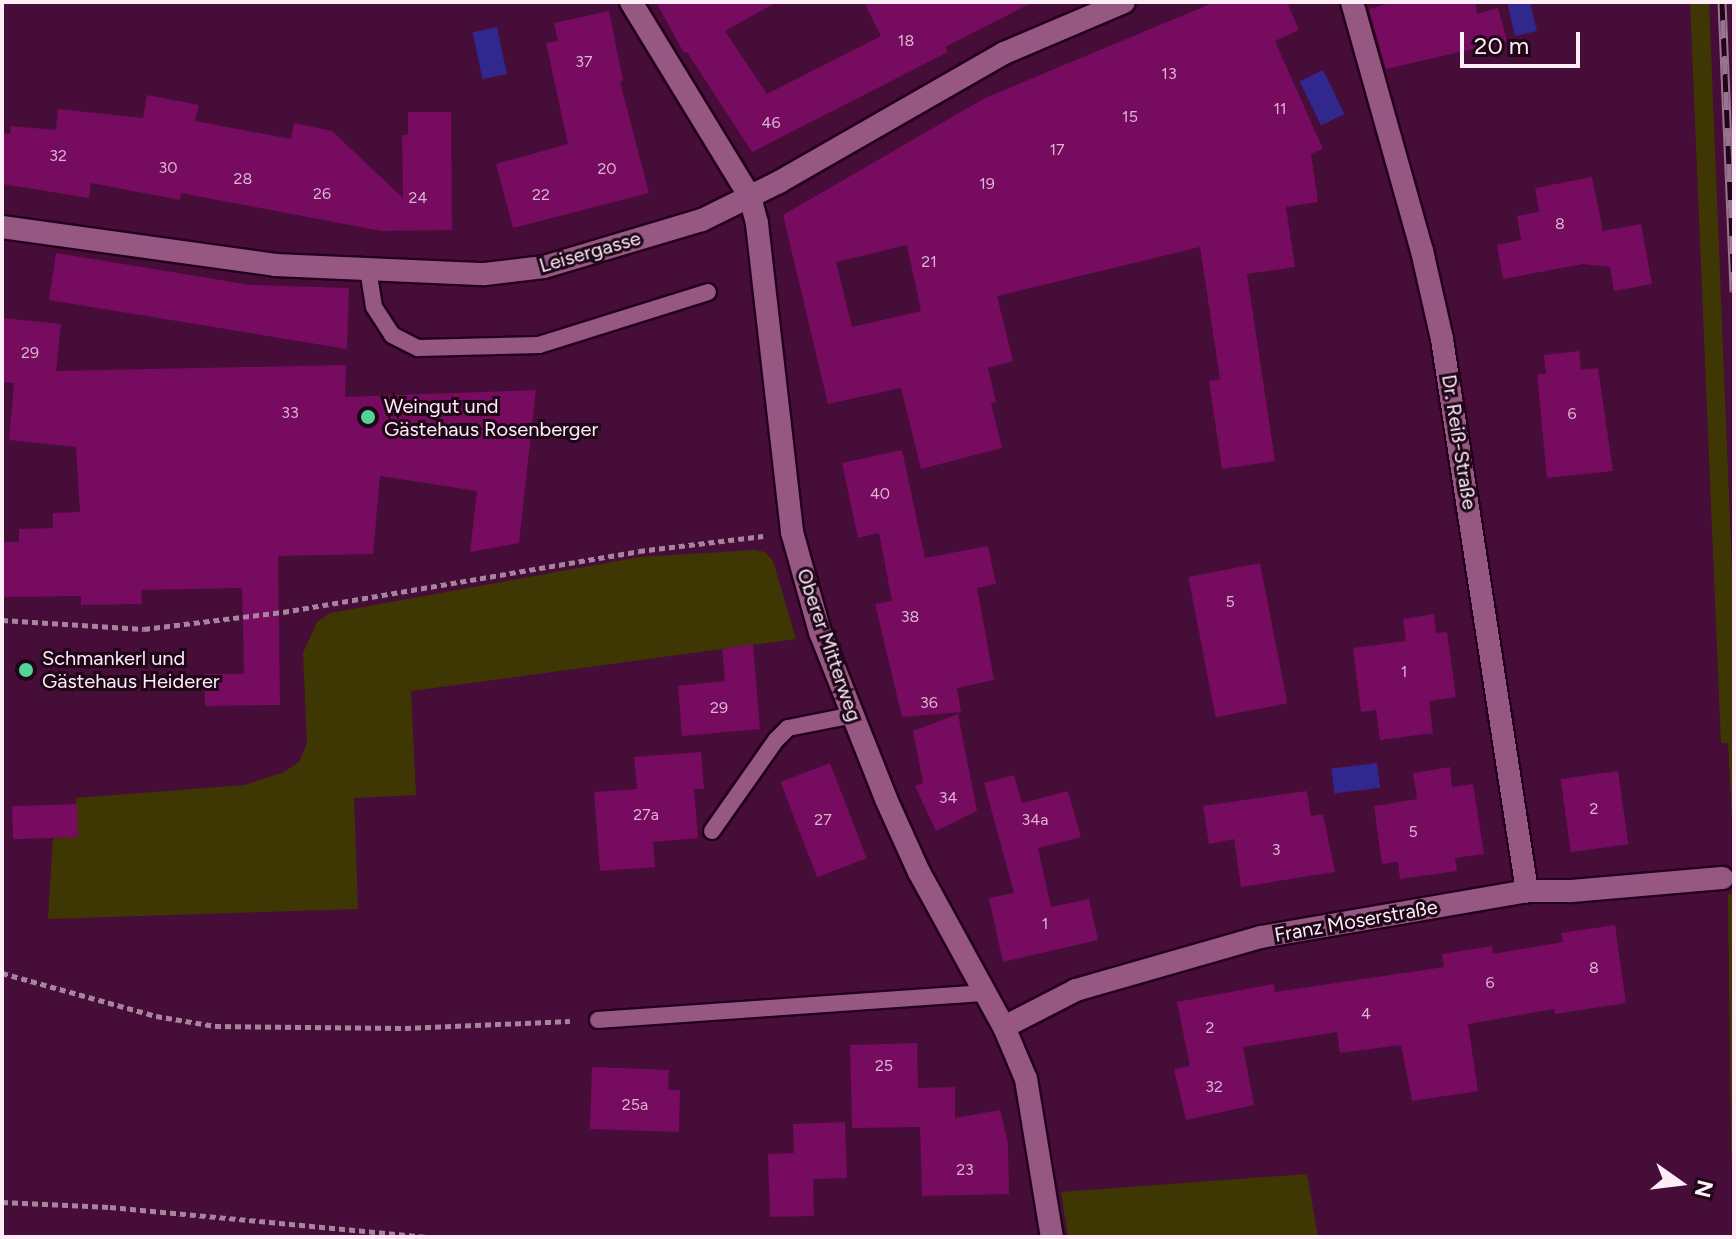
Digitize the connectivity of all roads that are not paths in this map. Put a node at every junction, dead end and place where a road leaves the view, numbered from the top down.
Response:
1 (631, 2) edge
2 (1124, 2) edge
3 (1352, 2) edge
4 (750, 197) junction
5 (2, 227) edge
6 (368, 269) junction
7 (708, 292) dead end
8 (853, 715) junction
9 (712, 831) dead end
10 (1722, 878) dead end
11 (1527, 891) junction
12 (985, 993) junction
13 (598, 1020) road end
14 (1004, 1027) junction
15 (1052, 1237) edge

1 - 4 street, Oberer Mitterweg
2 - 4 street, Leisergasse
3 - 11 street, Dr. Reiß-Straße
4 - 6 street, Leisergasse
4 - 8 street, Oberer Mitterweg
5 - 6 street, Leisergasse
6 - 7 lane
8 - 9 lane
8 - 12 street, Oberer Mitterweg
10 - 11 street, Franz Moserstraße
11 - 14 street, Franz Moserstraße
12 - 13 lane
12 - 14 street, Oberer Mitterweg
14 - 15 street, Oberer Mitterweg

